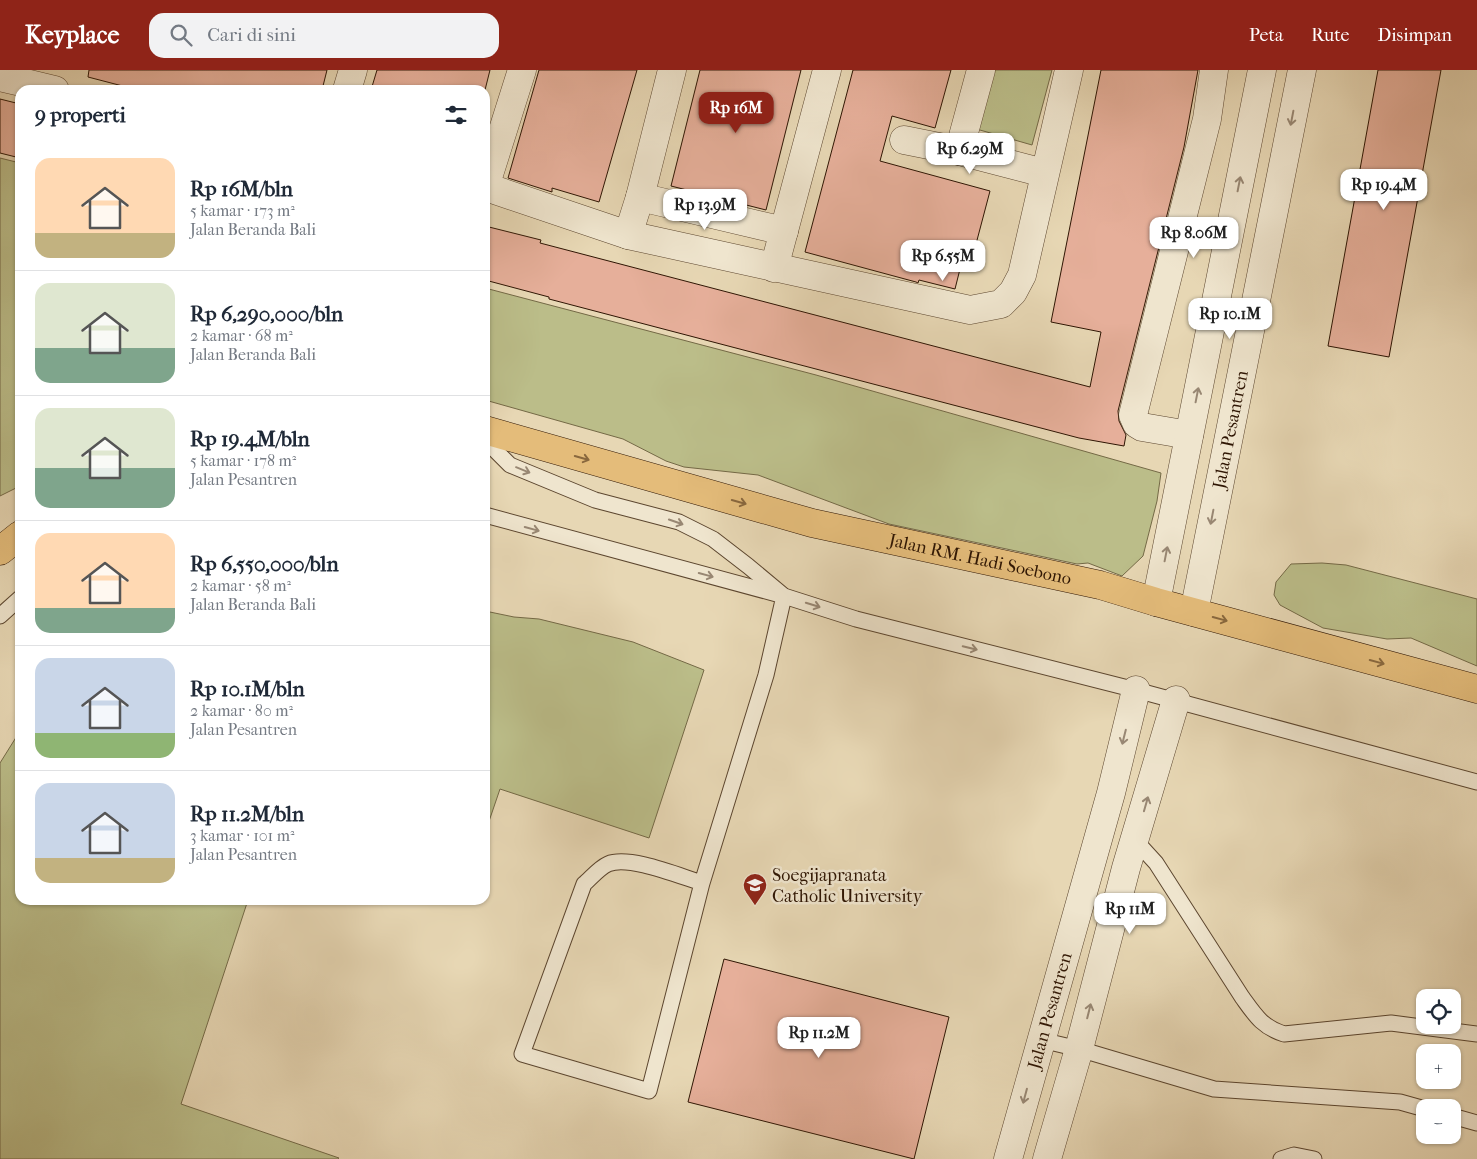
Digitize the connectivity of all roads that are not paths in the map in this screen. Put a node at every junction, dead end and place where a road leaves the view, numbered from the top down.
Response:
1 (353, 70) edge
2 (522, 70) edge
3 (672, 70) edge
4 (827, 70) edge
5 (981, 70) edge
6 (1069, 70) edge
7 (1214, 70) edge
8 (1262, 70) edge
9 (1302, 70) edge
10 (0, 78) edge
11 (32, 85) edge
12 (348, 85) edge
13 (904, 140) dead end
14 (959, 150) junction
15 (490, 171) edge
16 (1044, 173) junction
17 (490, 189) edge
18 (640, 197) junction
19 (784, 231) junction
20 (628, 235) junction
21 (774, 268) junction
22 (490, 431) edge
23 (1189, 435) junction
24 (490, 445) edge
25 (490, 516) edge
26 (15, 539) edge
27 (0, 551) edge
28 (784, 596) junction
29 (15, 602) edge
30 (1156, 602) junction
31 (1194, 612) junction
32 (0, 616) edge
33 (1477, 688) edge
34 (1136, 690) junction
35 (1176, 700) junction
36 (1477, 782) edge
37 (1135, 840) junction
38 (702, 883) junction
39 (1477, 1034) edge
40 (1040, 1040) junction
41 (1079, 1049) junction
42 (1416, 1106) edge
43 (1461, 1119) edge
44 (1477, 1123) edge
45 (1008, 1159) edge
46 (1048, 1159) edge
47 (1281, 1159) edge
48 (1314, 1159) edge

1 - 12 street
2 - 15 street
3 - 18 street
4 - 19 street
5 - 14 street
6 - 16 street
7 - 23 street
23 -> 8 street
9 -> 31 street, Jalan Pesantren
10 - 11 street
13 - 14 street
14 - 16 street
16 - 21 street
17 - 20 street
18 - 19 street
18 - 20 street
19 - 21 street
20 - 21 street
22 -> 30 main road, Jalan RM. Hadi Soebono
30 -> 23 street
24 -> 28 lane
25 -> 28 lane
26 - 27 main road
28 -> 34 lane
28 - 38 lane
29 - 32 lane
30 - 31 main road, Jalan RM. Hadi Soebono
31 -> 33 main road, Jalan RM. Hadi Soebono
34 - 35 lane
34 -> 40 street, Jalan Pesantren
35 - 36 lane
37 -> 35 street
37 - 39 lane
41 -> 37 street
38 - 38 lane
40 - 41 lane
40 -> 45 street, Jalan Pesantren
41 - 42 lane
41 - 46 street
43 - 44 lane
47 - 48 lane

